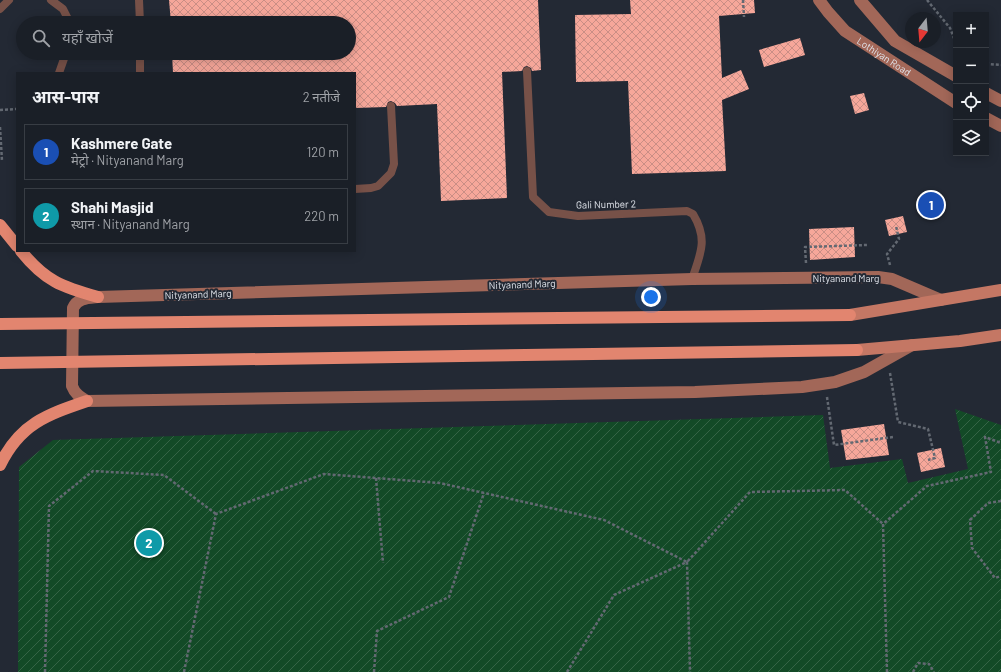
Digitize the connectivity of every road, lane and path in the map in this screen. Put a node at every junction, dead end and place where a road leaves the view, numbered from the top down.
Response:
1 (9, 0) edge
2 (51, 0) edge
3 (139, 0) edge
4 (743, 0) edge
5 (819, 0) edge
6 (860, 0) edge
7 (927, 0) edge
8 (0, 9) edge
9 (66, 16) edge
10 (140, 16) edge
11 (744, 17) dead end
12 (953, 36) edge
13 (64, 60) edge
14 (140, 60) edge
15 (989, 64) edge
16 (1001, 65) edge
17 (527, 71) dead end
18 (59, 72) edge
19 (140, 72) edge
20 (953, 74) edge
21 (989, 95) edge
22 (953, 101) edge
23 (1001, 101) edge
24 (391, 106) dead end
25 (16, 109) edge
26 (0, 110) edge
27 (989, 120) edge
28 (1001, 126) edge
29 (0, 127) edge
30 (2, 161) dead end
31 (356, 189) edge
32 (0, 225) edge
33 (896, 226) dead end
34 (16, 245) edge
35 (867, 246) dead end
36 (22, 252) edge
37 (806, 278) junction
38 (692, 279) junction
39 (892, 279) junction
40 (1001, 290) edge
41 (98, 297) junction
42 (941, 300) junction
43 (850, 315) joint
44 (0, 324) edge
45 (1001, 336) edge
46 (912, 345) junction
47 (857, 350) joint
48 (888, 359) junction
49 (0, 363) edge
50 (825, 383) junction
51 (87, 401) junction
52 (893, 437) dead end
53 (1001, 443) edge
54 (928, 460) dead end
55 (0, 465) edge
56 (376, 478) junction
57 (484, 493) junction
58 (1001, 502) edge
59 (216, 514) junction
60 (883, 524) junction
61 (687, 562) junction
62 (383, 563) dead end
63 (1001, 576) edge
64 (45, 672) edge
65 (184, 672) edge
66 (374, 672) edge
67 (567, 672) edge
68 (690, 672) edge
69 (887, 672) edge
70 (914, 672) edge
71 (934, 672) edge

1 - 8 lane
2 - 9 lane
3 - 10 lane
4 - 11 path
5 - 22 main road, Lothiyan Road
6 - 20 main road, Lothiyan Road
7 - 12 path
13 - 18 lane
14 - 19 lane
15 - 16 path
17 - 38 lane, Gali Number 2
21 - 23 main road
24 - 31 lane
25 - 26 path
27 - 28 main road
29 - 30 path
32 - 34 highway
33 - 39 path
35 - 37 path
36 - 41 highway
37 - 38 main road, Nityanand Marg
37 - 39 main road, Nityanand Marg
38 - 41 main road, Nityanand Marg
39 - 42 main road, Nityanand Marg
40 - 42 main road
41 - 51 main road, Nityanand Marg
42 - 43 main road
43 - 44 highway, bridge
45 - 46 main road
46 - 47 main road
46 - 48 main road
47 - 49 highway, bridge
48 - 50 main road
48 - 54 path
50 - 51 main road
50 - 52 path
51 - 55 highway
53 - 60 path
56 - 57 path
56 - 59 path
56 - 62 path
57 - 61 path
57 - 66 path
58 - 63 path
59 - 64 path
59 - 65 path
60 - 61 path
60 - 69 path
61 - 67 path
61 - 68 path
70 - 71 path

